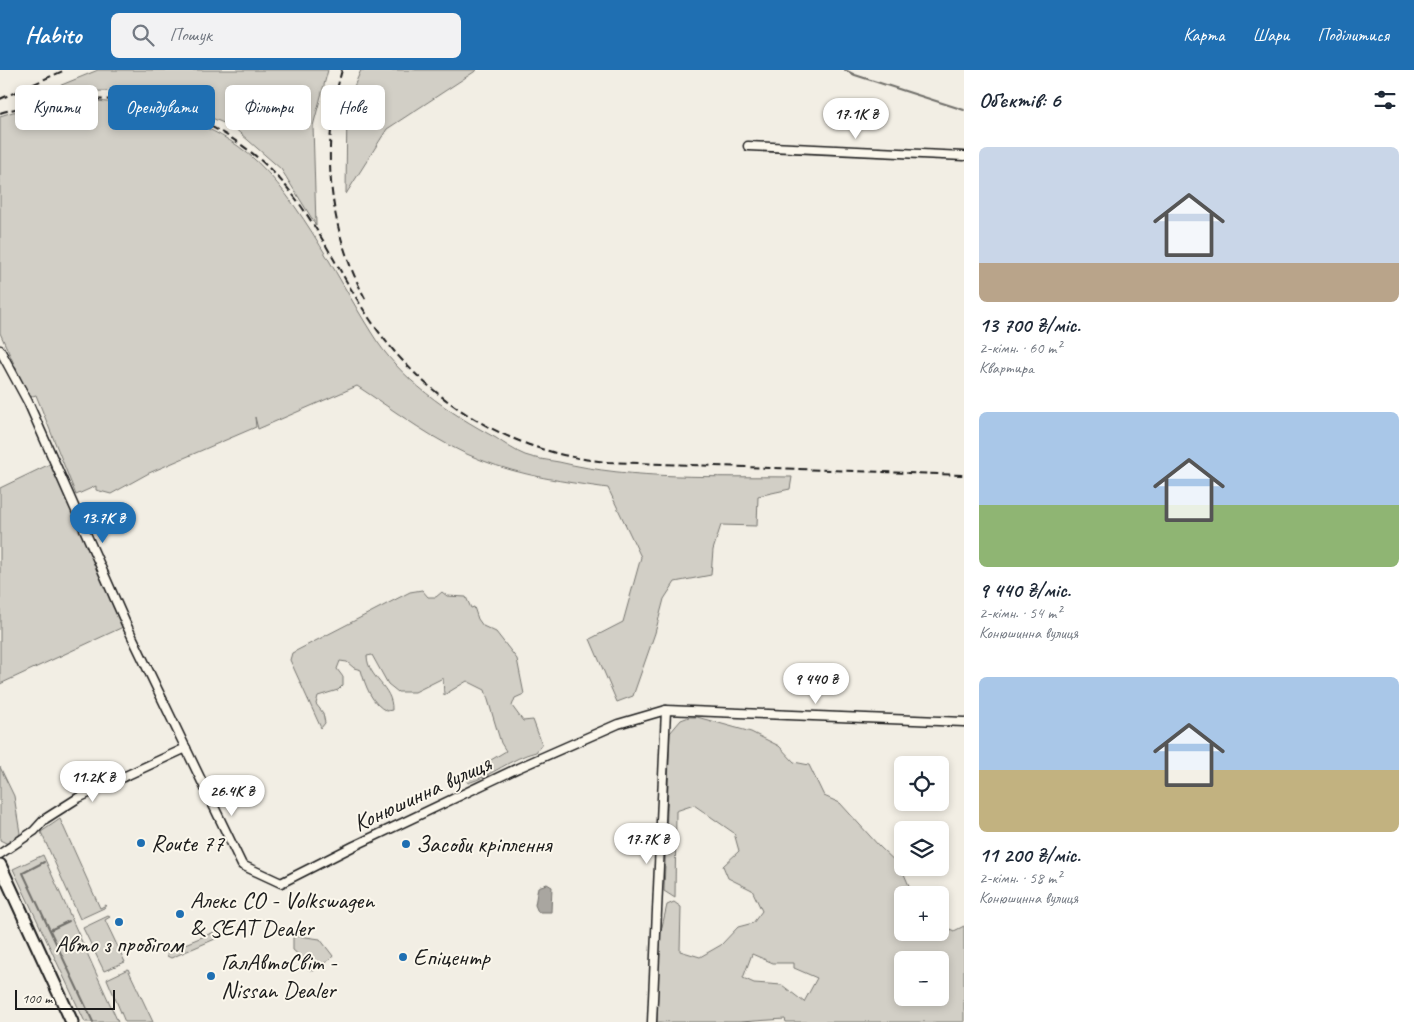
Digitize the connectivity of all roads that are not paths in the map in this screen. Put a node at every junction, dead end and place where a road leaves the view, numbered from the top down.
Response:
1 (748, 146) dead end
2 (964, 156) edge
3 (0, 350) edge
4 (666, 710) junction
5 (964, 722) edge
6 (186, 748) junction
7 (0, 854) edge
8 (0, 865) edge
9 (72, 1022) edge
10 (652, 1022) edge

1 - 2 street
3 - 6 street
4 - 5 street, Конюшинна вулиця
4 - 6 street, Конюшинна вулиця
4 - 10 street
6 - 7 street
8 - 9 highway

